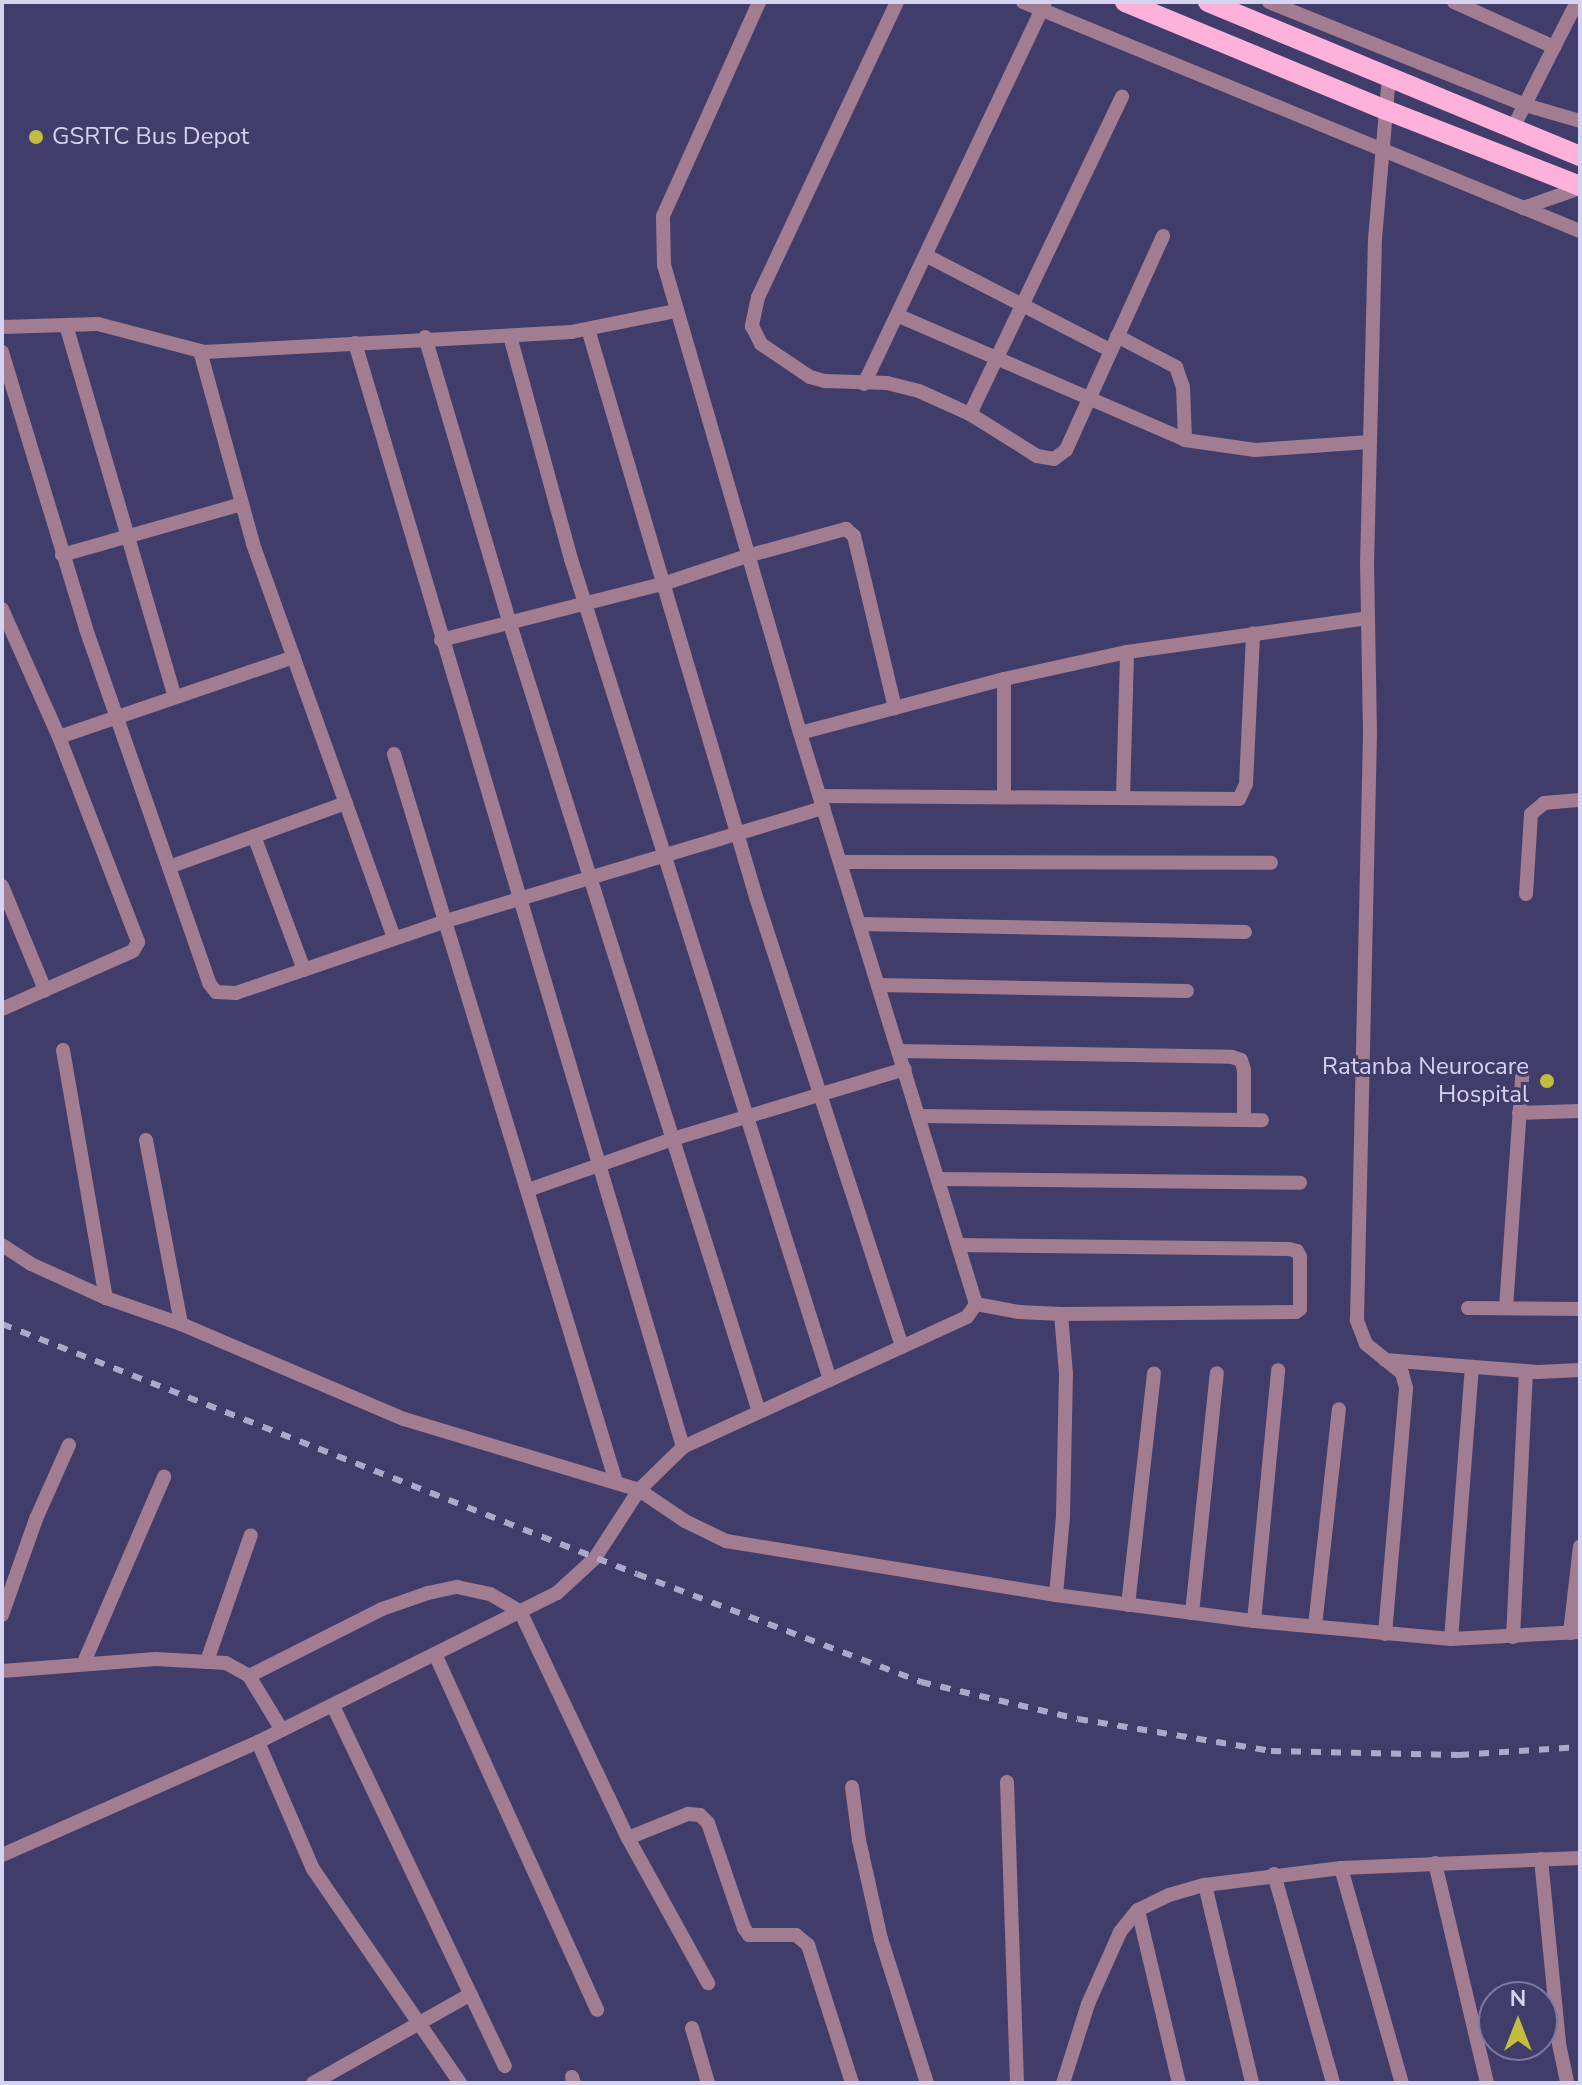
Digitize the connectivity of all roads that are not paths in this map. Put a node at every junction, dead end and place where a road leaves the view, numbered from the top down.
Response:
1 (759, 2) edge
2 (897, 2) edge
3 (1023, 2) edge
4 (1125, 2) edge
5 (1208, 2) edge
6 (1269, 2) edge
7 (1454, 2) edge
8 (1577, 2) edge
9 (1044, 6) edge
10 (1298, 8) edge
11 (1285, 34) junction
12 (1554, 47) junction
13 (1389, 77) junction
14 (1122, 97) dead end
15 (1525, 105) junction
16 (1386, 110) junction
17 (1580, 121) edge
18 (1513, 128) junction
19 (1382, 150) junction
20 (1580, 156) edge
21 (1580, 187) edge
22 (1523, 208) junction
23 (1580, 231) edge
24 (1163, 236) dead end
25 (927, 256) junction
26 (1024, 305) junction
27 (675, 311) junction
28 (899, 316) junction
29 (66, 325) junction
30 (2, 327) edge
31 (588, 329) junction
32 (510, 336) junction
33 (425, 337) junction
34 (355, 343) junction
35 (1114, 343) junction
36 (200, 351) junction
37 (2, 352) edge
38 (998, 360) junction
39 (864, 384) junction
40 (1087, 400) junction
41 (970, 414) junction
42 (1185, 440) junction
43 (1370, 442) junction
44 (242, 504) junction
45 (128, 538) junction
46 (62, 555) junction
47 (747, 556) junction
48 (663, 584) junction
49 (586, 605) junction
50 (2, 609) edge
51 (1368, 618) junction
52 (510, 624) junction
53 (1253, 633) junction
54 (441, 640) junction
55 (1127, 652) junction
56 (294, 657) junction
57 (1004, 679) junction
58 (175, 697) junction
59 (895, 708) junction
60 (116, 717) junction
61 (800, 733) junction
62 (59, 737) junction
63 (394, 754) dead end
64 (1004, 797) junction
65 (1123, 798) junction
66 (1580, 800) edge
67 (821, 802) junction
68 (346, 803) junction
69 (737, 834) junction
70 (254, 836) junction
71 (663, 856) junction
72 (840, 862) junction
73 (1271, 863) dead end
74 (169, 867) junction
75 (593, 879) junction
76 (2, 886) edge
77 (1526, 894) dead end
78 (518, 900) junction
79 (446, 921) junction
80 (860, 924) junction
81 (1245, 932) dead end
82 (394, 938) junction
83 (304, 970) junction
84 (879, 985) junction
85 (45, 990) junction
86 (1187, 991) dead end
87 (2, 1009) edge
88 (63, 1050) dead end
89 (899, 1051) junction
90 (905, 1069) junction
91 (1522, 1077) dead end
92 (818, 1096) junction
93 (1580, 1111) edge
94 (1519, 1113) junction
95 (920, 1116) junction
96 (745, 1118) junction
97 (1244, 1119) junction
98 (1262, 1120) dead end
99 (673, 1139) junction
100 (146, 1140) dead end
101 (596, 1164) junction
102 (940, 1179) junction
103 (1300, 1183) dead end
104 (528, 1190) junction
105 (2, 1245) edge
106 (960, 1245) junction
107 (106, 1298) junction
108 (976, 1304) junction
109 (1468, 1308) dead end
110 (1506, 1308) junction
111 (1580, 1309) edge
112 (1061, 1314) junction
113 (181, 1324) junction
114 (902, 1347) junction
115 (1385, 1360) junction
116 (1472, 1367) junction
117 (1278, 1370) dead end
118 (1580, 1370) edge
119 (1526, 1371) junction
120 (1154, 1373) dead end
121 (1217, 1373) dead end
122 (830, 1380) junction
123 (1339, 1409) dead end
124 (759, 1412) junction
125 (69, 1445) dead end
126 (683, 1447) junction
127 (164, 1477) dead end
128 (616, 1482) junction
129 (639, 1490) junction
130 (251, 1535) dead end
131 (1580, 1547) edge
132 (1056, 1595) junction
133 (1128, 1605) junction
134 (520, 1611) junction
135 (1192, 1613) junction
136 (2, 1615) edge
137 (1254, 1621) junction
138 (1315, 1626) junction
139 (1575, 1632) edge
140 (1385, 1634) junction
141 (1513, 1637) junction
142 (1451, 1639) junction
143 (435, 1654) junction
144 (207, 1661) junction
145 (84, 1662) junction
146 (2, 1671) edge
147 (249, 1676) junction
148 (333, 1706) junction
149 (282, 1730) junction
150 (258, 1742) junction
151 (1007, 1782) dead end
152 (852, 1787) dead end
153 (628, 1838) junction
154 (2, 1855) edge
155 (1580, 1858) edge
156 (1541, 1859) junction
157 (1435, 1863) junction
158 (1341, 1868) junction
159 (1274, 1874) junction
160 (1205, 1885) junction
161 (1138, 1910) junction
162 (708, 1983) dead end
163 (471, 1994) junction
164 (597, 2010) dead end
165 (420, 2025) junction
166 (692, 2028) dead end
167 (505, 2066) dead end
168 (313, 2083) edge
169 (460, 2083) edge
170 (708, 2083) edge
171 (852, 2083) edge
172 (927, 2083) edge
173 (1017, 2083) edge
174 (1063, 2083) edge
175 (1179, 2083) edge
176 (1252, 2083) edge
177 (1333, 2083) edge
178 (1402, 2083) edge
179 (1487, 2083) edge
180 (1567, 2083) edge

1 - 27 street
2 - 39 street
3 - 9 street
4 - 16 main road
5 - 11 main road
6 - 10 street
7 - 12 street
8 - 12 street
9 - 19 street
9 - 25 street
10 - 11 street
10 - 15 street
11 - 13 main road
12 - 15 street
13 - 16 street
13 - 18 main road
14 - 26 street
15 - 17 street
15 - 18 street
16 - 19 street
16 - 21 main road
18 - 20 main road
19 - 22 street
19 - 43 street
21 - 22 street
22 - 23 street
24 - 35 street
25 - 26 street
25 - 28 street
26 - 35 street
26 - 38 street
27 - 31 street
27 - 47 street
28 - 38 street
28 - 39 street
29 - 30 street
29 - 36 street
29 - 45 street
31 - 32 street
31 - 48 street
32 - 33 street
32 - 49 street
33 - 34 street
33 - 52 street
34 - 36 street
34 - 54 street
35 - 40 street
35 - 42 street
36 - 44 street
37 - 46 street
38 - 40 street
38 - 41 street
39 - 41 street
40 - 41 street
40 - 42 street
42 - 43 street
43 - 51 street
44 - 45 street
44 - 56 street
45 - 46 street
45 - 58 street
46 - 60 street
47 - 48 street
47 - 59 street
47 - 61 street
48 - 49 street
48 - 69 street
49 - 52 street
49 - 71 street
50 - 62 street
51 - 53 street
51 - 115 street
52 - 54 street
52 - 75 street
53 - 55 street
53 - 65 street
54 - 78 street
55 - 57 street
55 - 65 street
56 - 58 street
56 - 68 street
57 - 59 street
57 - 64 street
58 - 60 street
59 - 61 street
60 - 62 street
60 - 74 street
61 - 67 street
62 - 85 street
63 - 79 street
64 - 65 street
64 - 67 street
66 - 77 street
67 - 69 street
67 - 72 street
68 - 70 street
68 - 82 street
69 - 71 street
69 - 92 street
70 - 74 street
70 - 83 street
71 - 75 street
71 - 96 street
72 - 73 street
72 - 80 street
74 - 83 street
75 - 78 street
75 - 99 street
76 - 85 street
78 - 79 street
78 - 101 street
79 - 82 street
79 - 104 street
80 - 81 street
80 - 84 street
82 - 83 street
84 - 86 street
84 - 89 street
85 - 87 street
88 - 107 street
89 - 90 street
89 - 97 street
90 - 92 street
90 - 95 street
91 - 94 street
92 - 96 street
92 - 114 street
93 - 94 street
94 - 110 street
95 - 97 street
95 - 102 street
96 - 99 street
96 - 122 street
97 - 98 street
99 - 101 street
99 - 124 street
100 - 113 street
101 - 104 street
101 - 126 street
102 - 103 street
102 - 106 street
104 - 128 street
105 - 107 street
106 - 108 street
106 - 112 street
107 - 113 street
108 - 112 street
108 - 114 street
109 - 110 street
110 - 111 street
112 - 132 street
113 - 128 street
114 - 122 street
115 - 116 street
115 - 140 street
116 - 119 street
116 - 142 street
117 - 137 street
118 - 119 street
119 - 141 street
120 - 133 street
121 - 135 street
122 - 124 street
123 - 138 street
124 - 126 street
125 - 136 street
126 - 129 street
127 - 145 street
128 - 129 street
129 - 132 street
129 - 134 street
130 - 144 street
131 - 139 street
132 - 133 street
133 - 135 street
134 - 143 street
134 - 147 street
134 - 153 street
135 - 137 street
137 - 138 street
138 - 140 street
139 - 141 street
140 - 142 street
141 - 142 street
143 - 148 street
143 - 164 street
144 - 145 street
144 - 147 street
145 - 146 street
147 - 149 street
148 - 149 street
148 - 163 street
149 - 150 street
150 - 154 street
150 - 165 street
151 - 173 street
152 - 172 street
153 - 162 street
153 - 171 street
155 - 156 street
156 - 157 street
156 - 180 street
157 - 158 street
157 - 179 street
158 - 159 street
158 - 178 street
159 - 160 street
159 - 177 street
160 - 161 street
160 - 176 street
161 - 174 street
161 - 175 street
163 - 165 street
163 - 167 street
165 - 168 street
165 - 169 street
166 - 170 street

